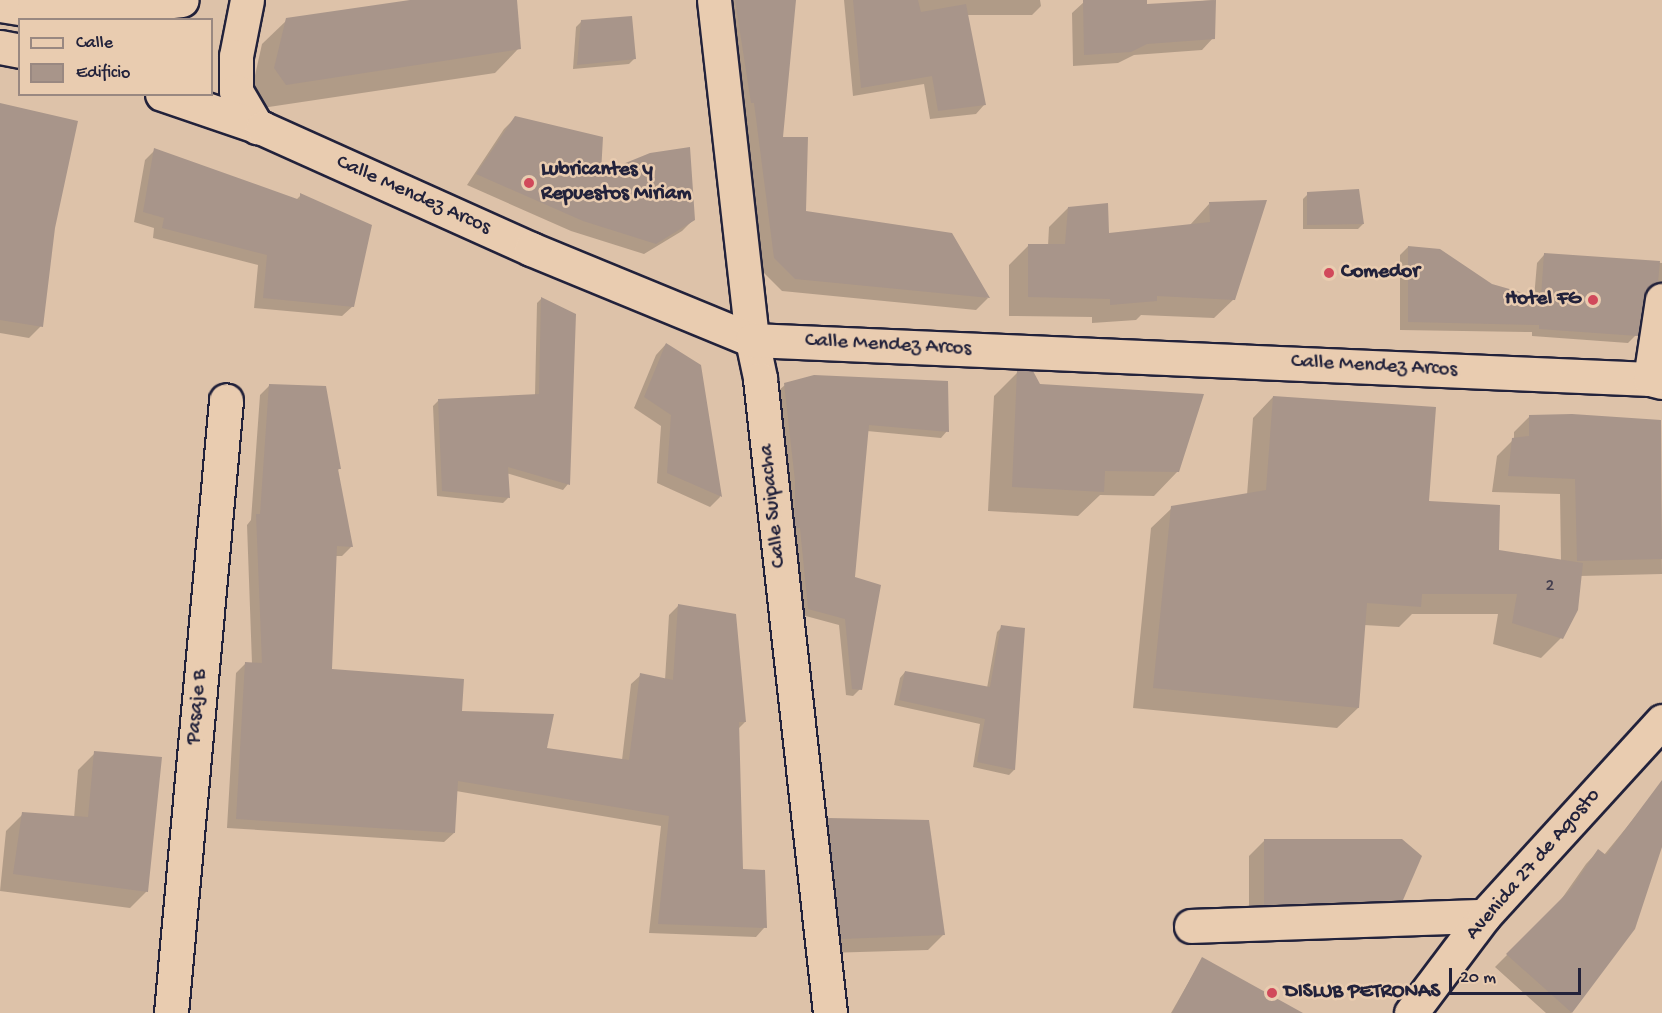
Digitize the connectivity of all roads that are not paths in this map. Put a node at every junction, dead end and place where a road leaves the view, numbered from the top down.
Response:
1 (182, 0) edge
2 (247, 0) edge
3 (714, 0) edge
4 (0, 4) edge
5 (0, 47) edge
6 (18, 51) edge
7 (168, 96) edge
8 (257, 127) junction
9 (1662, 300) edge
10 (752, 340) junction
11 (1656, 380) edge
12 (226, 400) dead end
13 (1662, 721) edge
14 (1485, 916) junction
15 (1191, 926) dead end
16 (171, 1013) edge
17 (830, 1013) edge
18 (1411, 1013) edge

1 - 4 street
2 - 8 street
3 - 10 street, Calle Suipacha
5 - 6 street
7 - 8 street, Calle Mendez Arcos
8 - 10 street, Calle Mendez Arcos
9 - 11 street
10 - 11 street, Calle Mendez Arcos
10 - 17 street, Calle Suipacha
12 - 16 street, Pasaje B
13 - 14 street, Avenida 27 de Agosto
14 - 15 street
14 - 18 street, Avenida 27 de Agosto

